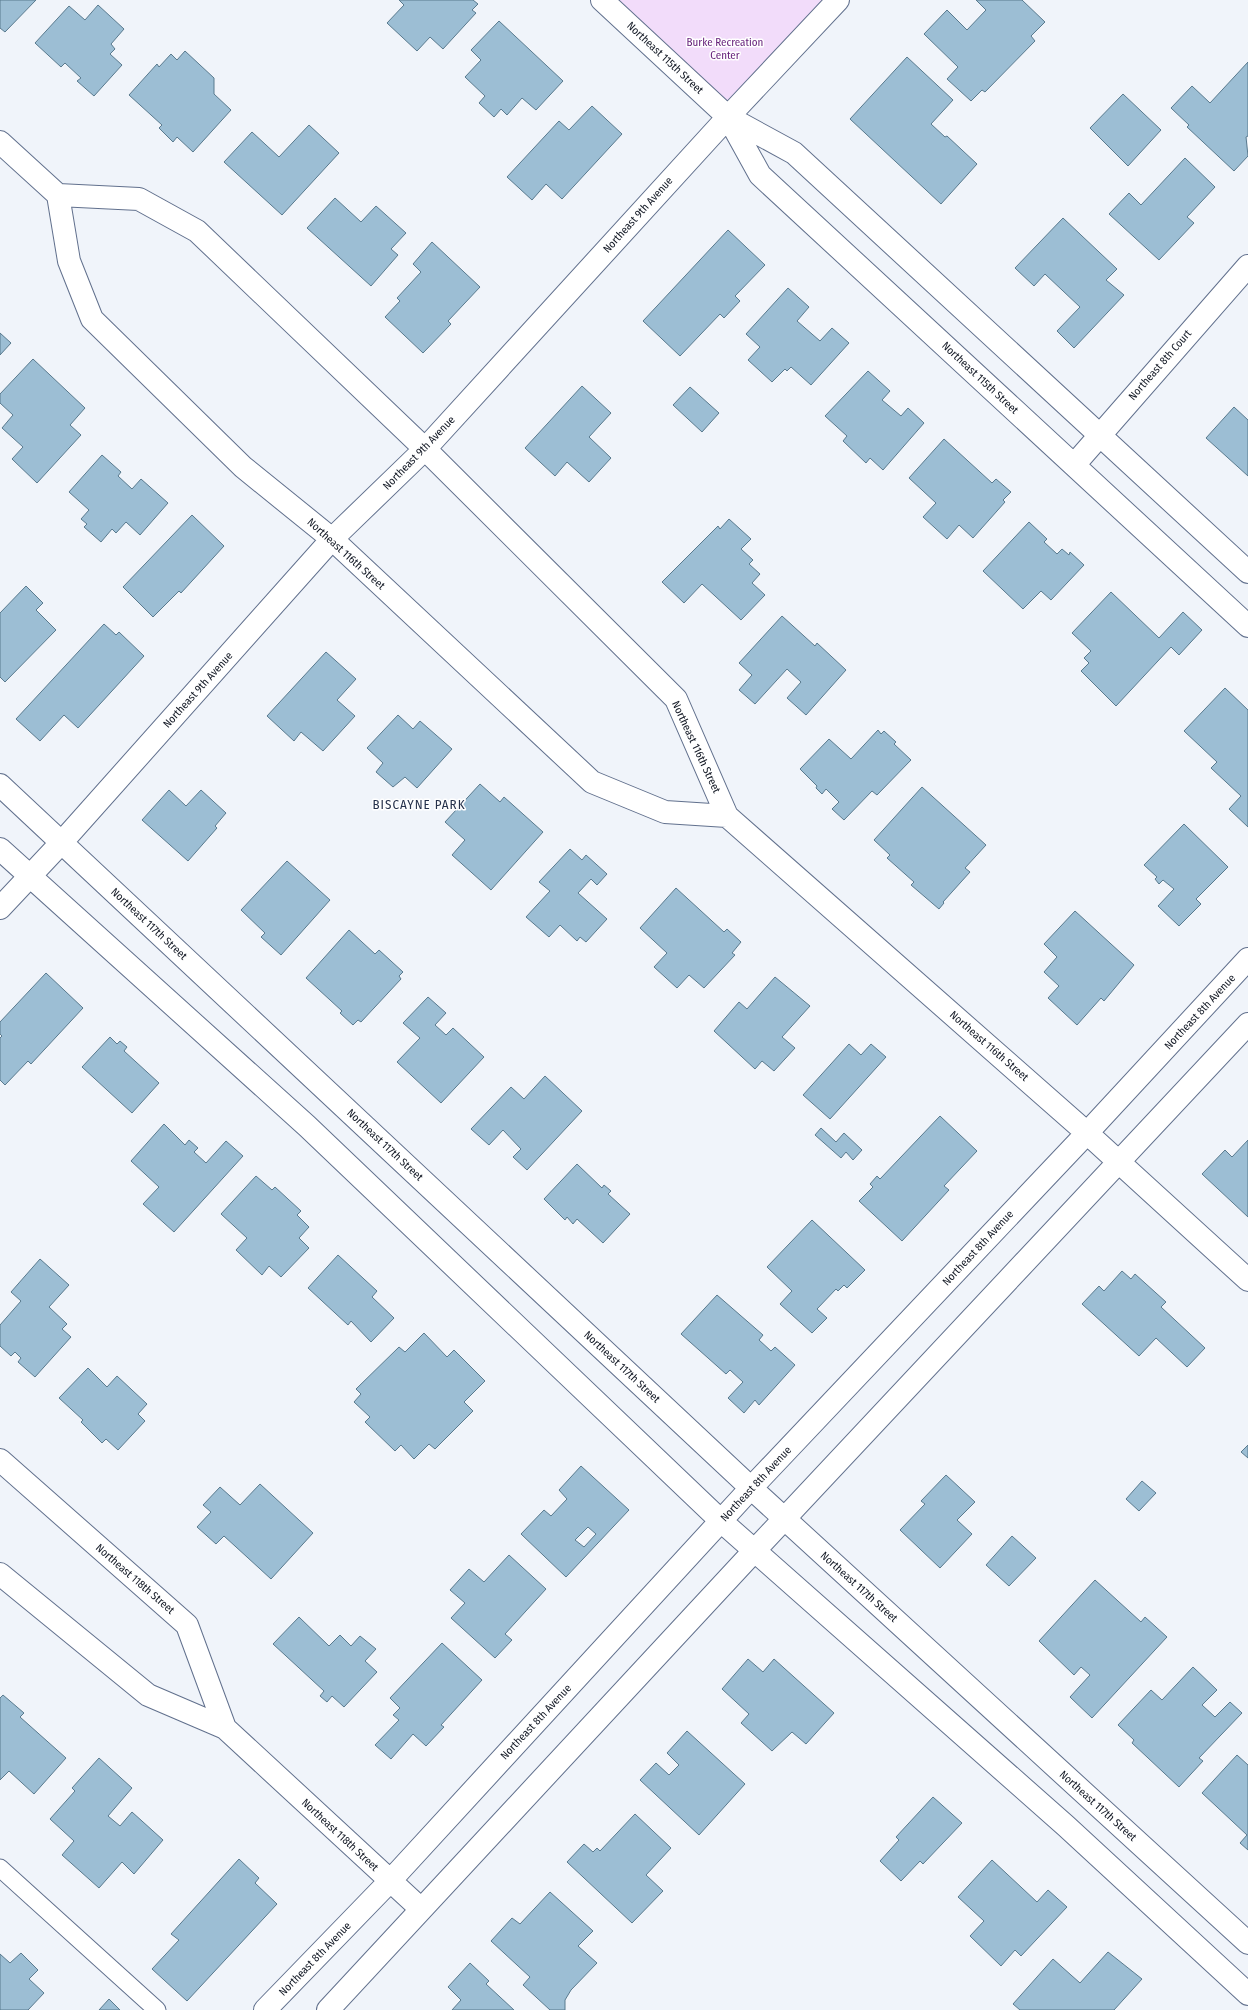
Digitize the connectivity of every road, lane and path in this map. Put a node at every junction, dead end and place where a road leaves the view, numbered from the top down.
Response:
1 (602, 0) edge
2 (838, 0) edge
3 (728, 117) junction
4 (0, 142) edge
5 (58, 195) junction
6 (1248, 266) edge
7 (1099, 435) junction
8 (425, 449) junction
9 (1074, 465) junction
10 (332, 539) junction
11 (1248, 572) edge
12 (1248, 626) edge
13 (0, 785) edge
14 (727, 816) junction
15 (62, 842) junction
16 (0, 850) edge
17 (29, 877) junction
18 (0, 908) edge
19 (1248, 959) edge
20 (1248, 1024) edge
21 (1087, 1133) junction
22 (1118, 1161) junction
23 (1248, 1280) edge
24 (0, 1460) edge
25 (751, 1488) junction
26 (784, 1518) junction
27 (721, 1521) junction
28 (755, 1550) junction
29 (0, 1574) edge
30 (225, 1728) junction
31 (0, 1868) edge
32 (390, 1881) junction
33 (421, 1909) junction
34 (1248, 1943) edge
35 (1248, 1994) edge
36 (157, 2010) edge
37 (265, 2010) edge
38 (328, 2010) edge

1 - 3 street, Northeast 115th Street
2 - 3 street, Northeast 9th Avenue
3 - 7 street, Northeast 115th Street
3 - 8 street, Northeast 9th Avenue
3 - 9 street, Northeast 115th Street
4 - 5 street
5 - 8 street, Northeast 116th Street
5 - 10 street, Northeast 116th Street
6 - 7 street, Northeast 8th Court
7 - 9 street, Northeast 8th Court
7 - 11 street, Northeast 115th Street
8 - 10 street, Northeast 9th Avenue
8 - 14 street, Northeast 116th Street
9 - 12 street, Northeast 115th Street
10 - 14 street, Northeast 116th Street
10 - 15 street, Northeast 9th Avenue
13 - 15 street, Northeast 117th Street
14 - 21 street, Northeast 116th Street
15 - 17 street, Northeast 9th Avenue
15 - 25 street, Northeast 117th Street
16 - 17 street
17 - 18 street, Northeast 9th Avenue
17 - 27 street
19 - 21 street, Northeast 8th Avenue
20 - 22 street
21 - 22 street, Northeast 116th Street
21 - 25 street, Northeast 8th Avenue
22 - 23 street, Northeast 116th Street
22 - 26 street
24 - 30 street, Northeast 118th Street
25 - 26 street, Northeast 117th Street
25 - 27 street, Northeast 8th Avenue
26 - 28 street
26 - 34 street, Northeast 117th Street
27 - 28 street
27 - 32 street, Northeast 8th Avenue
28 - 33 street
28 - 35 street
29 - 30 street, Northeast 118th Street
30 - 32 street, Northeast 118th Street
31 - 36 lane
32 - 33 street, Northeast 118th Street
32 - 37 street, Northeast 8th Avenue
33 - 38 street

